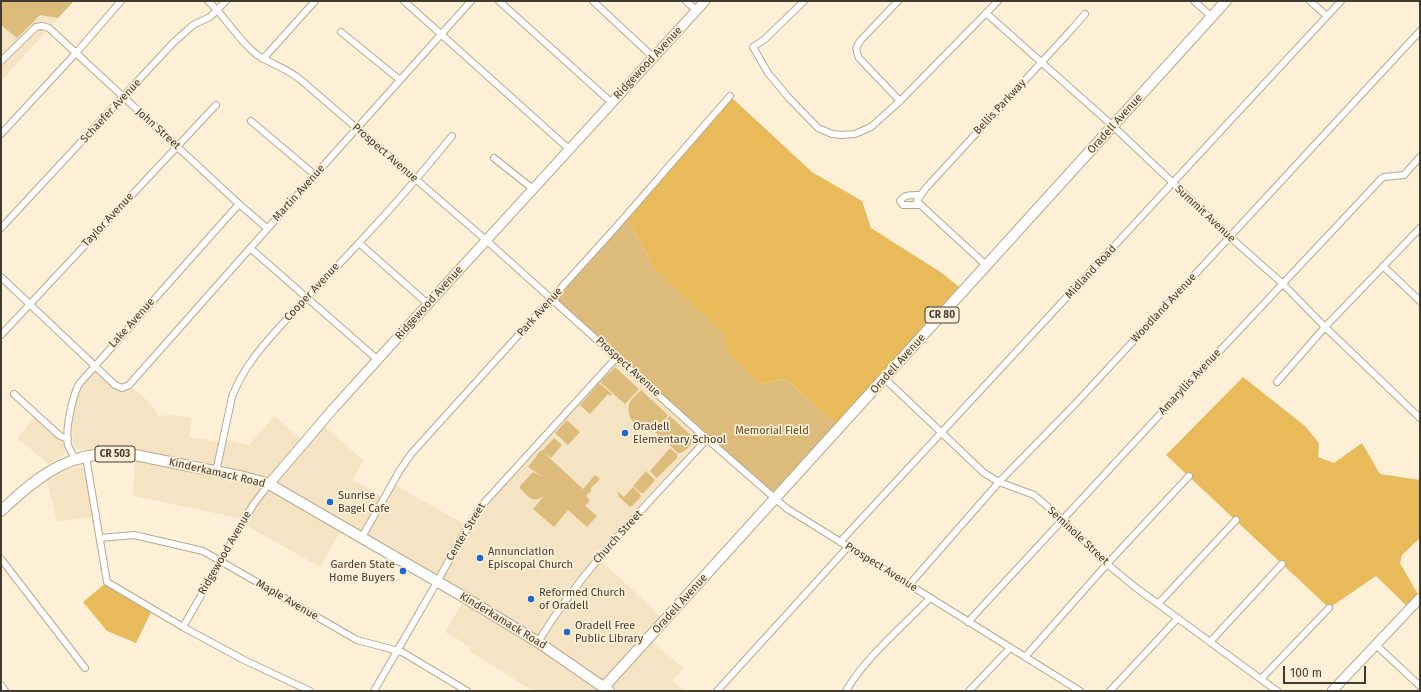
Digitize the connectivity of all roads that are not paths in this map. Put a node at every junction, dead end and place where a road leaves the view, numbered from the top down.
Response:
1 (121, 1) edge
2 (208, 1) edge
3 (226, 1) edge
4 (315, 1) edge
5 (404, 1) edge
6 (471, 1) edge
7 (499, 1) edge
8 (592, 1) edge
9 (686, 1) edge
10 (705, 1) edge
11 (804, 1) edge
12 (898, 1) edge
13 (998, 1) edge
14 (1194, 1) edge
15 (1226, 1) edge
16 (1310, 1) edge
17 (1342, 1) edge
18 (218, 10) junction
19 (696, 11) junction
20 (986, 13) junction
21 (1085, 14) dead end
22 (1327, 16) junction
23 (1212, 17) junction
24 (1420, 31) edge
25 (341, 32) dead end
26 (441, 34) junction
27 (76, 53) junction
28 (653, 57) junction
29 (263, 59) junction
30 (1, 61) edge
31 (1042, 62) junction
32 (400, 80) junction
33 (730, 96) dead end
34 (124, 97) junction
35 (900, 101) junction
36 (612, 103) junction
37 (216, 105) dead end
38 (251, 121) dead end
39 (1113, 126) junction
40 (356, 128) junction
41 (1, 134) edge
42 (452, 136) dead end
43 (177, 146) junction
44 (569, 149) junction
45 (1420, 157) edge
46 (494, 158) dead end
47 (315, 175) junction
48 (416, 180) junction
49 (1172, 184) junction
50 (533, 189) junction
51 (239, 204) junction
52 (1, 228) edge
53 (267, 228) junction
54 (1420, 228) edge
55 (1230, 237) junction
56 (486, 240) junction
57 (359, 243) junction
58 (250, 248) junction
59 (987, 266) junction
60 (1384, 266) junction
61 (1, 277) edge
62 (1282, 284) junction
63 (307, 297) junction
64 (552, 299) junction
65 (1420, 300) edge
66 (29, 304) junction
67 (428, 304) junction
68 (1325, 327) junction
69 (1, 335) edge
70 (617, 357) junction
71 (378, 360) junction
72 (95, 365) junction
73 (884, 378) junction
74 (1277, 382) dead end
75 (14, 394) dead end
76 (1420, 418) edge
77 (942, 434) junction
78 (707, 439) junction
79 (68, 440) junction
80 (86, 457) junction
81 (75, 460) junction
82 (216, 472) junction
83 (1189, 476) dead end
84 (999, 482) junction
85 (269, 484) junction
86 (776, 499) junction
87 (3, 506) edge
88 (1062, 520) junction
89 (1236, 520) dead end
90 (362, 537) junction
91 (100, 538) junction
92 (840, 542) junction
93 (848, 547) junction
94 (1, 559) edge
95 (221, 561) junction
96 (1107, 564) junction
97 (1282, 564) dead end
98 (437, 582) junction
99 (909, 585) junction
100 (930, 598) junction
101 (1420, 598) edge
102 (1158, 604) junction
103 (1329, 608) dead end
104 (1177, 618) junction
105 (968, 622) junction
106 (183, 627) junction
107 (538, 642) junction
108 (1210, 642) junction
109 (1376, 645) junction
110 (1010, 648) junction
111 (397, 650) junction
112 (1025, 657) junction
113 (85, 668) dead end
114 (1260, 679) junction
115 (1, 685) edge
116 (1420, 686) edge
117 (605, 690) edge
118 (5, 691) edge
119 (310, 691) edge
120 (374, 691) edge
121 (467, 691) edge
122 (718, 691) edge
123 (846, 691) edge
124 (968, 691) edge
125 (1080, 691) edge
126 (1110, 691) edge
127 (1277, 691) edge
128 (1332, 691) edge

1 - 27 street
2 - 18 street, Prospect Avenue
3 - 18 street, Schaefer Avenue
4 - 29 street
5 - 26 street
6 - 26 street, Martin Avenue
7 - 36 street
8 - 28 street
9 - 19 street
10 - 19 street, Ridgewood Avenue
11 - 35 street
12 - 35 street
13 - 20 street
14 - 23 street
15 - 23 main road, Oradell Avenue / CR 80
16 - 22 street
17 - 22 street, Midland Road
18 - 29 street, Prospect Avenue
18 - 34 street, Schaefer Avenue
19 - 28 street, Ridgewood Avenue
20 - 31 street, Summit Avenue
20 - 35 street
21 - 31 street, Bellis Parkway
22 - 49 street, Midland Road
23 - 39 main road, Oradell Avenue / CR 80
24 - 55 street, Woodland Avenue
25 - 32 street
26 - 32 street, Martin Avenue
26 - 44 street
27 - 30 street, John Street
27 - 34 street, John Street
27 - 41 street
28 - 36 street, Ridgewood Avenue
29 - 40 street, Prospect Avenue
31 - 39 street, Summit Avenue
31 - 59 street, Bellis Parkway
32 - 40 street, Martin Avenue
33 - 64 street, Park Avenue
34 - 43 street, John Street
34 - 52 street, Schaefer Avenue
36 - 44 street, Ridgewood Avenue
37 - 43 street, Taylor Avenue
38 - 47 street
39 - 49 street, Summit Avenue
39 - 59 main road, Oradell Avenue / CR 80
40 - 47 street, Martin Avenue
40 - 48 street, Prospect Avenue
42 - 48 street, Cooper Avenue
43 - 51 street, John Street
43 - 66 street, Taylor Avenue
44 - 50 street, Ridgewood Avenue
45 - 62 street, Amaryllis Avenue
46 - 50 street
47 - 53 street, Martin Avenue
48 - 56 street, Prospect Avenue
48 - 57 street, Cooper Avenue
49 - 55 street, Summit Avenue
49 - 77 street, Midland Road
50 - 56 street, Ridgewood Avenue
51 - 53 street, John Street
51 - 72 street, Lake Avenue
53 - 58 street, Martin Avenue
54 - 60 street
55 - 62 street, Summit Avenue
55 - 84 street, Woodland Avenue
56 - 64 street, Prospect Avenue
56 - 67 street, Ridgewood Avenue
57 - 63 street, Cooper Avenue
57 - 67 street
58 - 63 street
58 - 72 street, Martin Avenue
59 - 73 main road, Oradell Avenue / CR 80
60 - 65 street
60 - 68 street
61 - 66 street
62 - 68 street, Summit Avenue
62 - 88 street, Amaryllis Avenue
63 - 71 street
63 - 82 street, Cooper Avenue
64 - 70 street, Prospect Avenue
64 - 90 street, Park Avenue
66 - 69 street, Taylor Avenue
66 - 72 street
67 - 71 street, Ridgewood Avenue
68 - 74 street
68 - 76 street, Summit Avenue
70 - 78 street, Prospect Avenue
70 - 98 street, Center Street
71 - 85 street, Ridgewood Avenue
72 - 79 street, Lake Avenue
73 - 77 street, Seminole Street
73 - 86 main road, Oradell Avenue / CR 80
75 - 79 street
77 - 84 street, Seminole Street
77 - 92 street, Midland Road
78 - 86 street, Prospect Avenue
78 - 107 street, Church Street
79 - 81 street, Lake Avenue
80 - 81 main road, Kinderkamack Road / CR 503
80 - 82 main road, Kinderkamack Road / CR 503
80 - 91 street
81 - 87 main road, Kinderkamack Road / CR 503
82 - 85 main road, Kinderkamack Road / CR 503
83 - 96 street
84 - 88 street, Seminole Street
84 - 99 street, Woodland Avenue
85 - 90 main road, Kinderkamack Road / CR 503
85 - 95 street, Ridgewood Avenue
86 - 92 street, Prospect Avenue
86 - 117 main road, Oradell Avenue / CR 80
88 - 96 street, Seminole Street
88 - 105 street, Amaryllis Avenue
89 - 102 street
90 - 98 main road, Kinderkamack Road / CR 503
91 - 95 street, Maple Avenue
91 - 106 street
92 - 93 street, Prospect Avenue
93 - 99 street, Prospect Avenue
93 - 122 street
94 - 113 street
95 - 106 street, Ridgewood Avenue
95 - 111 street, Maple Avenue
96 - 102 street, Seminole Street
96 - 112 street
97 - 108 street
98 - 107 main road, Kinderkamack Road / CR 503
98 - 111 street, Center Street
99 - 100 street, Prospect Avenue
100 - 105 street, Prospect Avenue
100 - 123 street
101 - 109 street
102 - 104 street, Seminole Street
103 - 114 street
104 - 108 street, Seminole Street
104 - 126 street
105 - 110 street, Prospect Avenue
106 - 119 street
107 - 117 main road, Kinderkamack Road / CR 503
108 - 114 street, Seminole Street
109 - 116 street
109 - 128 street
110 - 112 street, Prospect Avenue
110 - 124 street
111 - 120 street, Center Street
111 - 121 street, Maple Avenue
112 - 125 street, Prospect Avenue
114 - 127 street, Seminole Street
115 - 118 street

